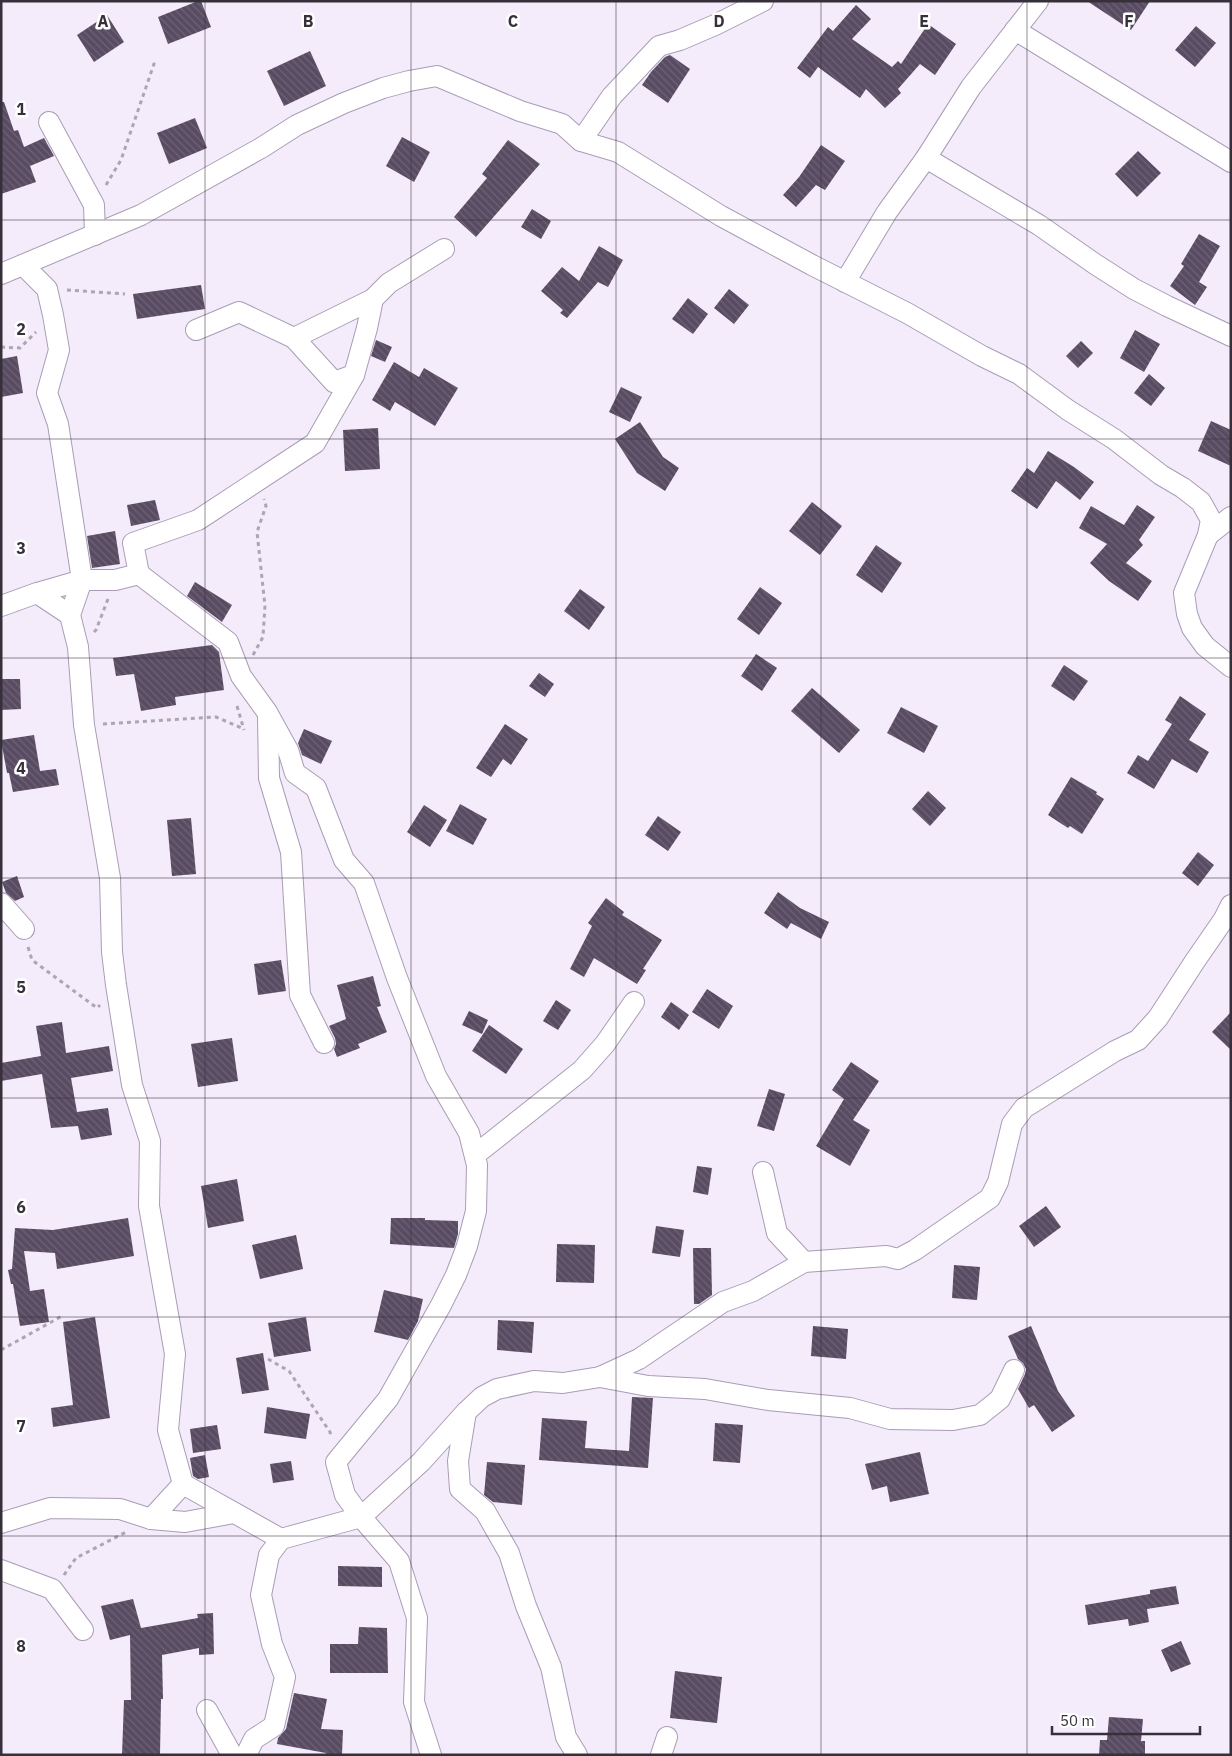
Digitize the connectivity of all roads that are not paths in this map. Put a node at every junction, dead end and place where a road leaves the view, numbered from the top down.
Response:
1 (763, 1) edge
2 (1038, 1) edge
3 (1015, 30) junction
4 (49, 122) dead end
5 (581, 141) junction
6 (926, 158) junction
7 (1231, 162) edge
8 (95, 235) junction
9 (444, 249) dead end
10 (23, 265) junction
11 (1, 274) edge
12 (845, 282) junction
13 (373, 299) junction
14 (196, 330) dead end
15 (1231, 336) edge
16 (294, 338) junction
17 (354, 375) junction
18 (334, 382) junction
19 (337, 407) junction
20 (1231, 517) edge
21 (1208, 535) junction
22 (1231, 538) edge
23 (139, 574) junction
24 (82, 580) junction
25 (36, 593) junction
26 (1, 606) edge
27 (70, 615) junction
28 (1231, 667) edge
29 (268, 712) junction
30 (1, 903) edge
31 (1231, 905) edge
32 (24, 929) road end
33 (634, 1002) dead end
34 (324, 1043) dead end
35 (475, 1155) junction
36 (763, 1172) dead end
37 (804, 1262) junction
38 (1014, 1370) dead end
39 (600, 1377) junction
40 (466, 1412) junction
41 (183, 1484) junction
42 (234, 1513) junction
43 (361, 1517) junction
44 (152, 1519) junction
45 (1, 1523) edge
46 (281, 1538) junction
47 (1, 1570) edge
48 (83, 1630) dead end
49 (207, 1710) dead end
50 (232, 1755) edge
51 (246, 1755) edge
52 (431, 1755) edge
53 (577, 1755) edge

1 - 5 street
2 - 3 street
3 - 6 street
3 - 7 street
4 - 8 street
5 - 8 street
5 - 12 street
6 - 12 street
6 - 15 street
8 - 10 street
9 - 13 street
10 - 11 street
10 - 24 street
12 - 21 street
13 - 16 street
13 - 17 street
14 - 16 street
16 - 18 street
17 - 18 street
17 - 19 street
18 - 19 street
19 - 23 street
20 - 21 street
21 - 22 street
21 - 28 street
23 - 24 street
23 - 29 street
24 - 25 street
24 - 27 street
25 - 26 street
25 - 27 street
27 - 41 street
29 - 34 street
29 - 35 street
30 - 32 street
31 - 37 street
33 - 35 street
35 - 43 street
36 - 37 street
37 - 39 street
38 - 39 street
39 - 40 street
40 - 43 street
40 - 53 street
41 - 42 street
41 - 44 street
42 - 44 street
42 - 46 street
43 - 46 street
43 - 52 street
44 - 45 street
46 - 51 street
47 - 48 street
49 - 50 street

